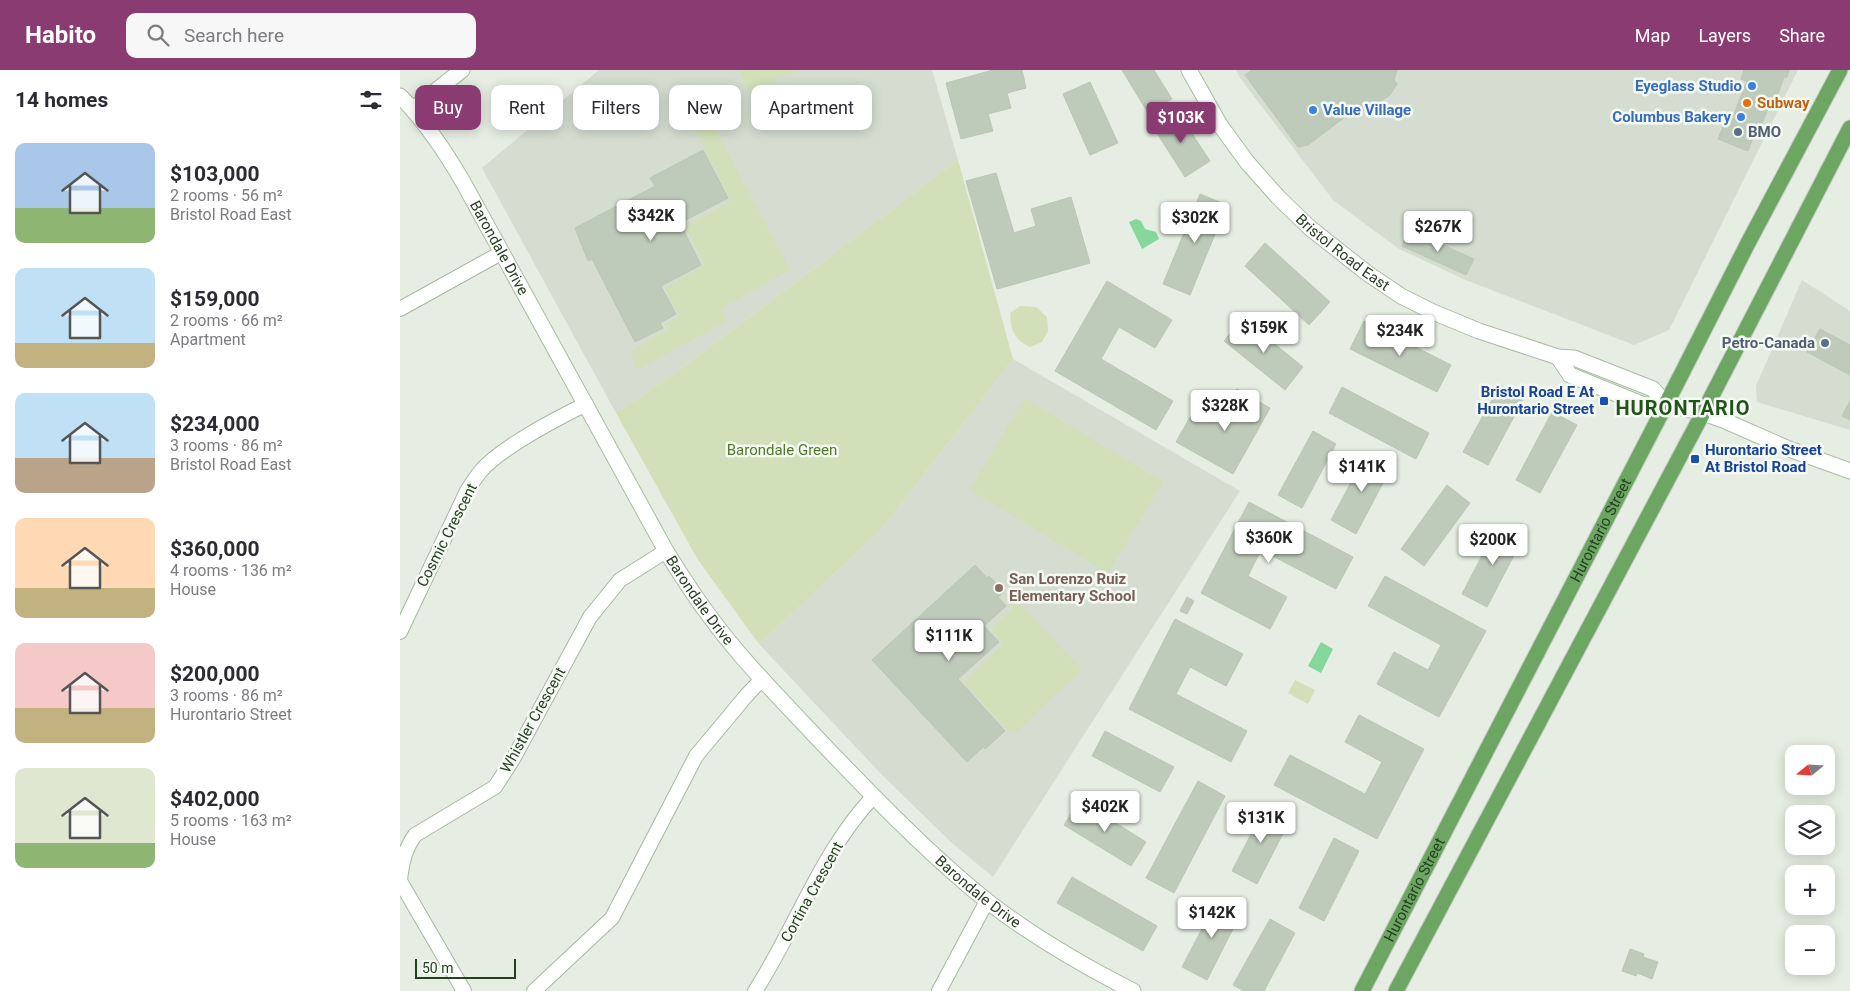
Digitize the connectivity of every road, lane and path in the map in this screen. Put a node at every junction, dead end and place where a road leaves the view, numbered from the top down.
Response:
1 (462, 70) edge
2 (1189, 70) edge
3 (1840, 70) edge
4 (400, 96) edge
5 (413, 109) junction
6 (1850, 128) edge
7 (501, 253) junction
8 (400, 309) edge
9 (586, 404) junction
10 (1666, 404) junction
11 (1703, 413) junction
12 (1850, 471) edge
13 (666, 551) junction
14 (400, 632) edge
15 (762, 679) junction
16 (873, 797) junction
17 (400, 881) edge
18 (987, 901) junction
19 (464, 991) edge
20 (534, 991) edge
21 (756, 991) edge
22 (939, 991) edge
23 (1133, 991) edge
24 (1362, 991) edge
25 (1396, 991) edge

1 - 5 street
2 - 10 street, Bristol Road East
3 - 10 main road, Hurontario Street
4 - 5 street, Barondale Drive
5 - 7 street, Barondale Drive
6 - 11 main road, Hurontario Street
7 - 8 street
7 - 9 street, Barondale Drive
9 - 13 street, Barondale Drive
9 - 14 street, Cosmic Crescent
10 - 11 street, Bristol Road East
10 - 24 main road, Hurontario Street
11 - 12 street, Bristol Road East
11 - 25 main road, Hurontario Street
13 - 15 street, Barondale Drive
13 - 17 street, Whistler Crescent
15 - 16 street, Barondale Drive
15 - 20 street
16 - 18 street, Barondale Drive
16 - 21 street, Cortina Crescent
17 - 19 street, Whistler Crescent
18 - 22 street
18 - 23 street, Barondale Drive

